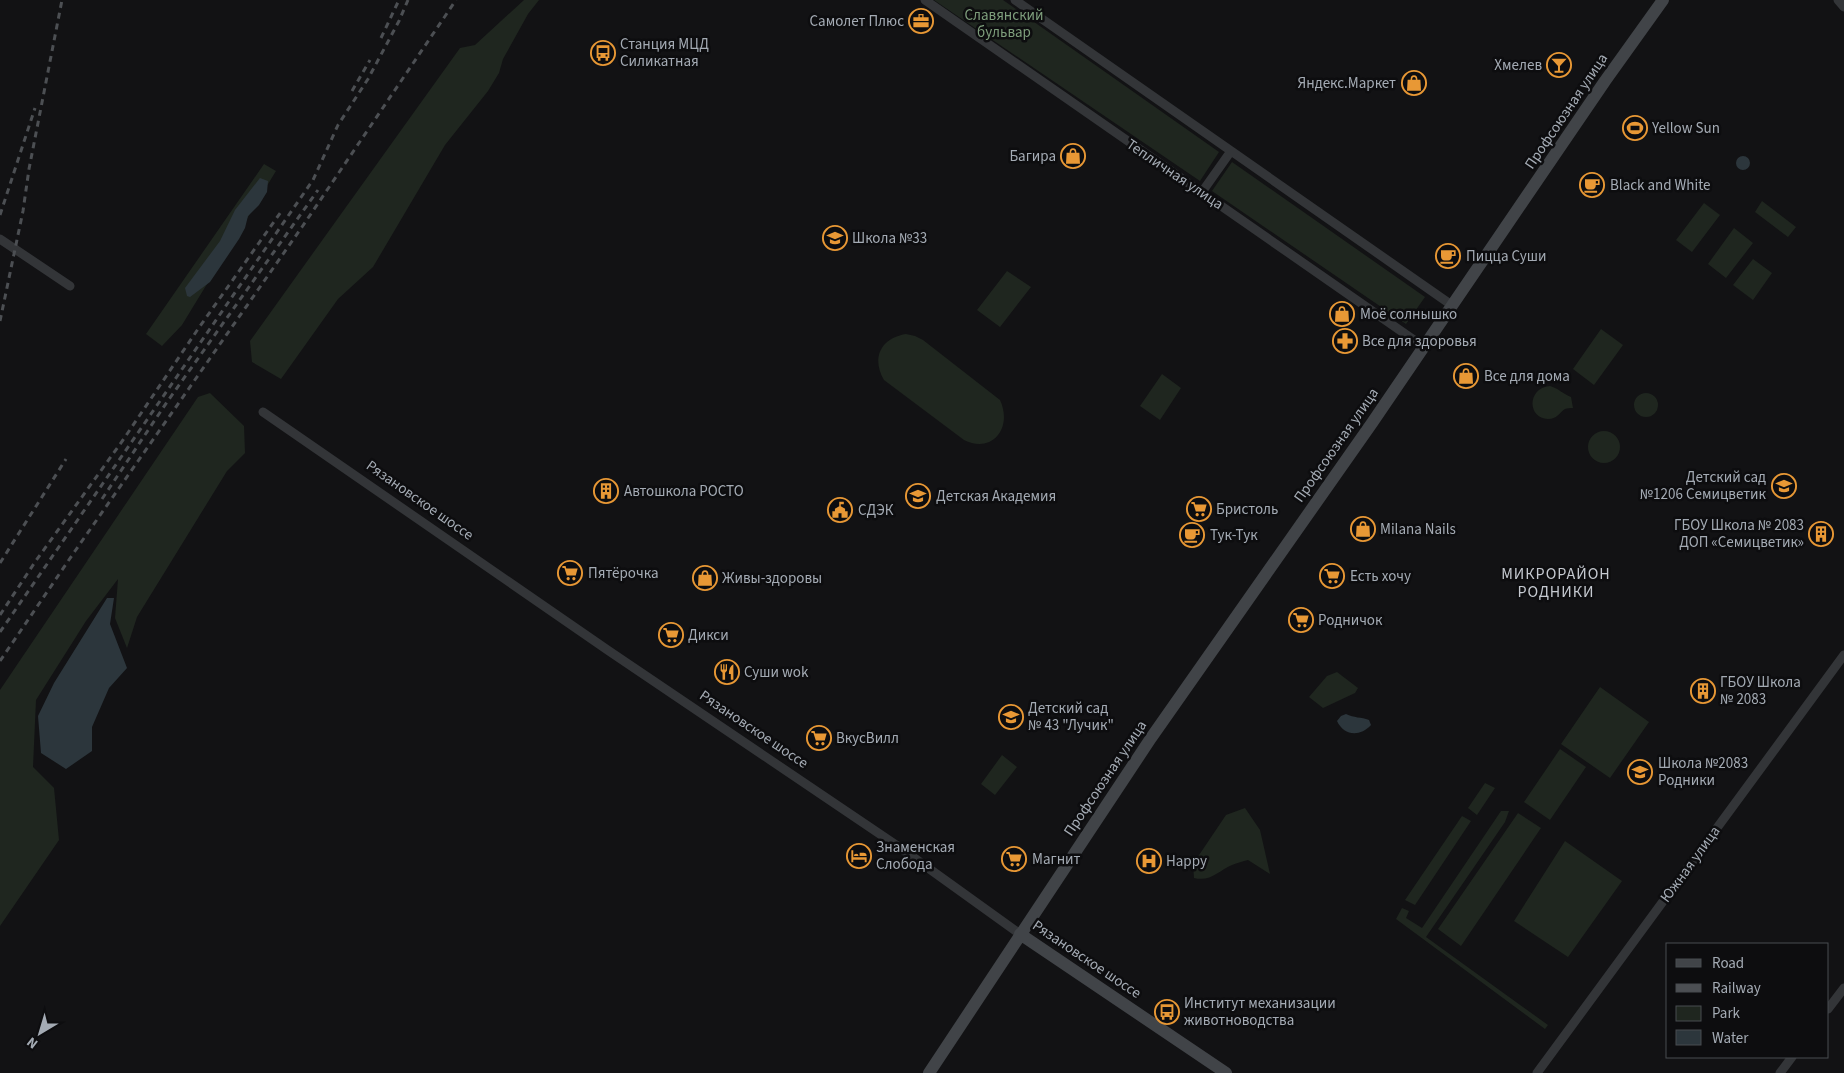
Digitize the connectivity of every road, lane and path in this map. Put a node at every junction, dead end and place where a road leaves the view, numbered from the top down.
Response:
1 (925, 0) edge
2 (1014, 0) edge
3 (1663, 0) edge
4 (1838, 0) edge
5 (1844, 8) edge
6 (1230, 151) junction
7 (1202, 192) junction
8 (0, 239) edge
9 (70, 286) dead end
10 (1453, 306) junction
11 (1424, 347) junction
12 (264, 412) dead end
13 (1844, 655) edge
14 (1020, 934) junction
15 (1844, 988) edge
16 (1829, 1008) edge
17 (1791, 1058) edge
18 (929, 1073) edge
19 (1226, 1073) edge
20 (1536, 1073) edge
21 (1780, 1073) edge

1 - 7 street, Тепличная улица
2 - 6 street
3 - 10 main road, Профсоюзная улица
4 - 5 street
6 - 7 street
6 - 10 street
7 - 11 street, Тепличная улица
8 - 9 street
10 - 11 main road, Профсоюзная улица
11 - 14 main road, Профсоюзная улица
12 - 14 street, Рязановское шоссе
13 - 20 street, Южная улица
14 - 18 main road, Профсоюзная улица
14 - 19 main road, Рязановское шоссе
15 - 16 street
17 - 21 street

